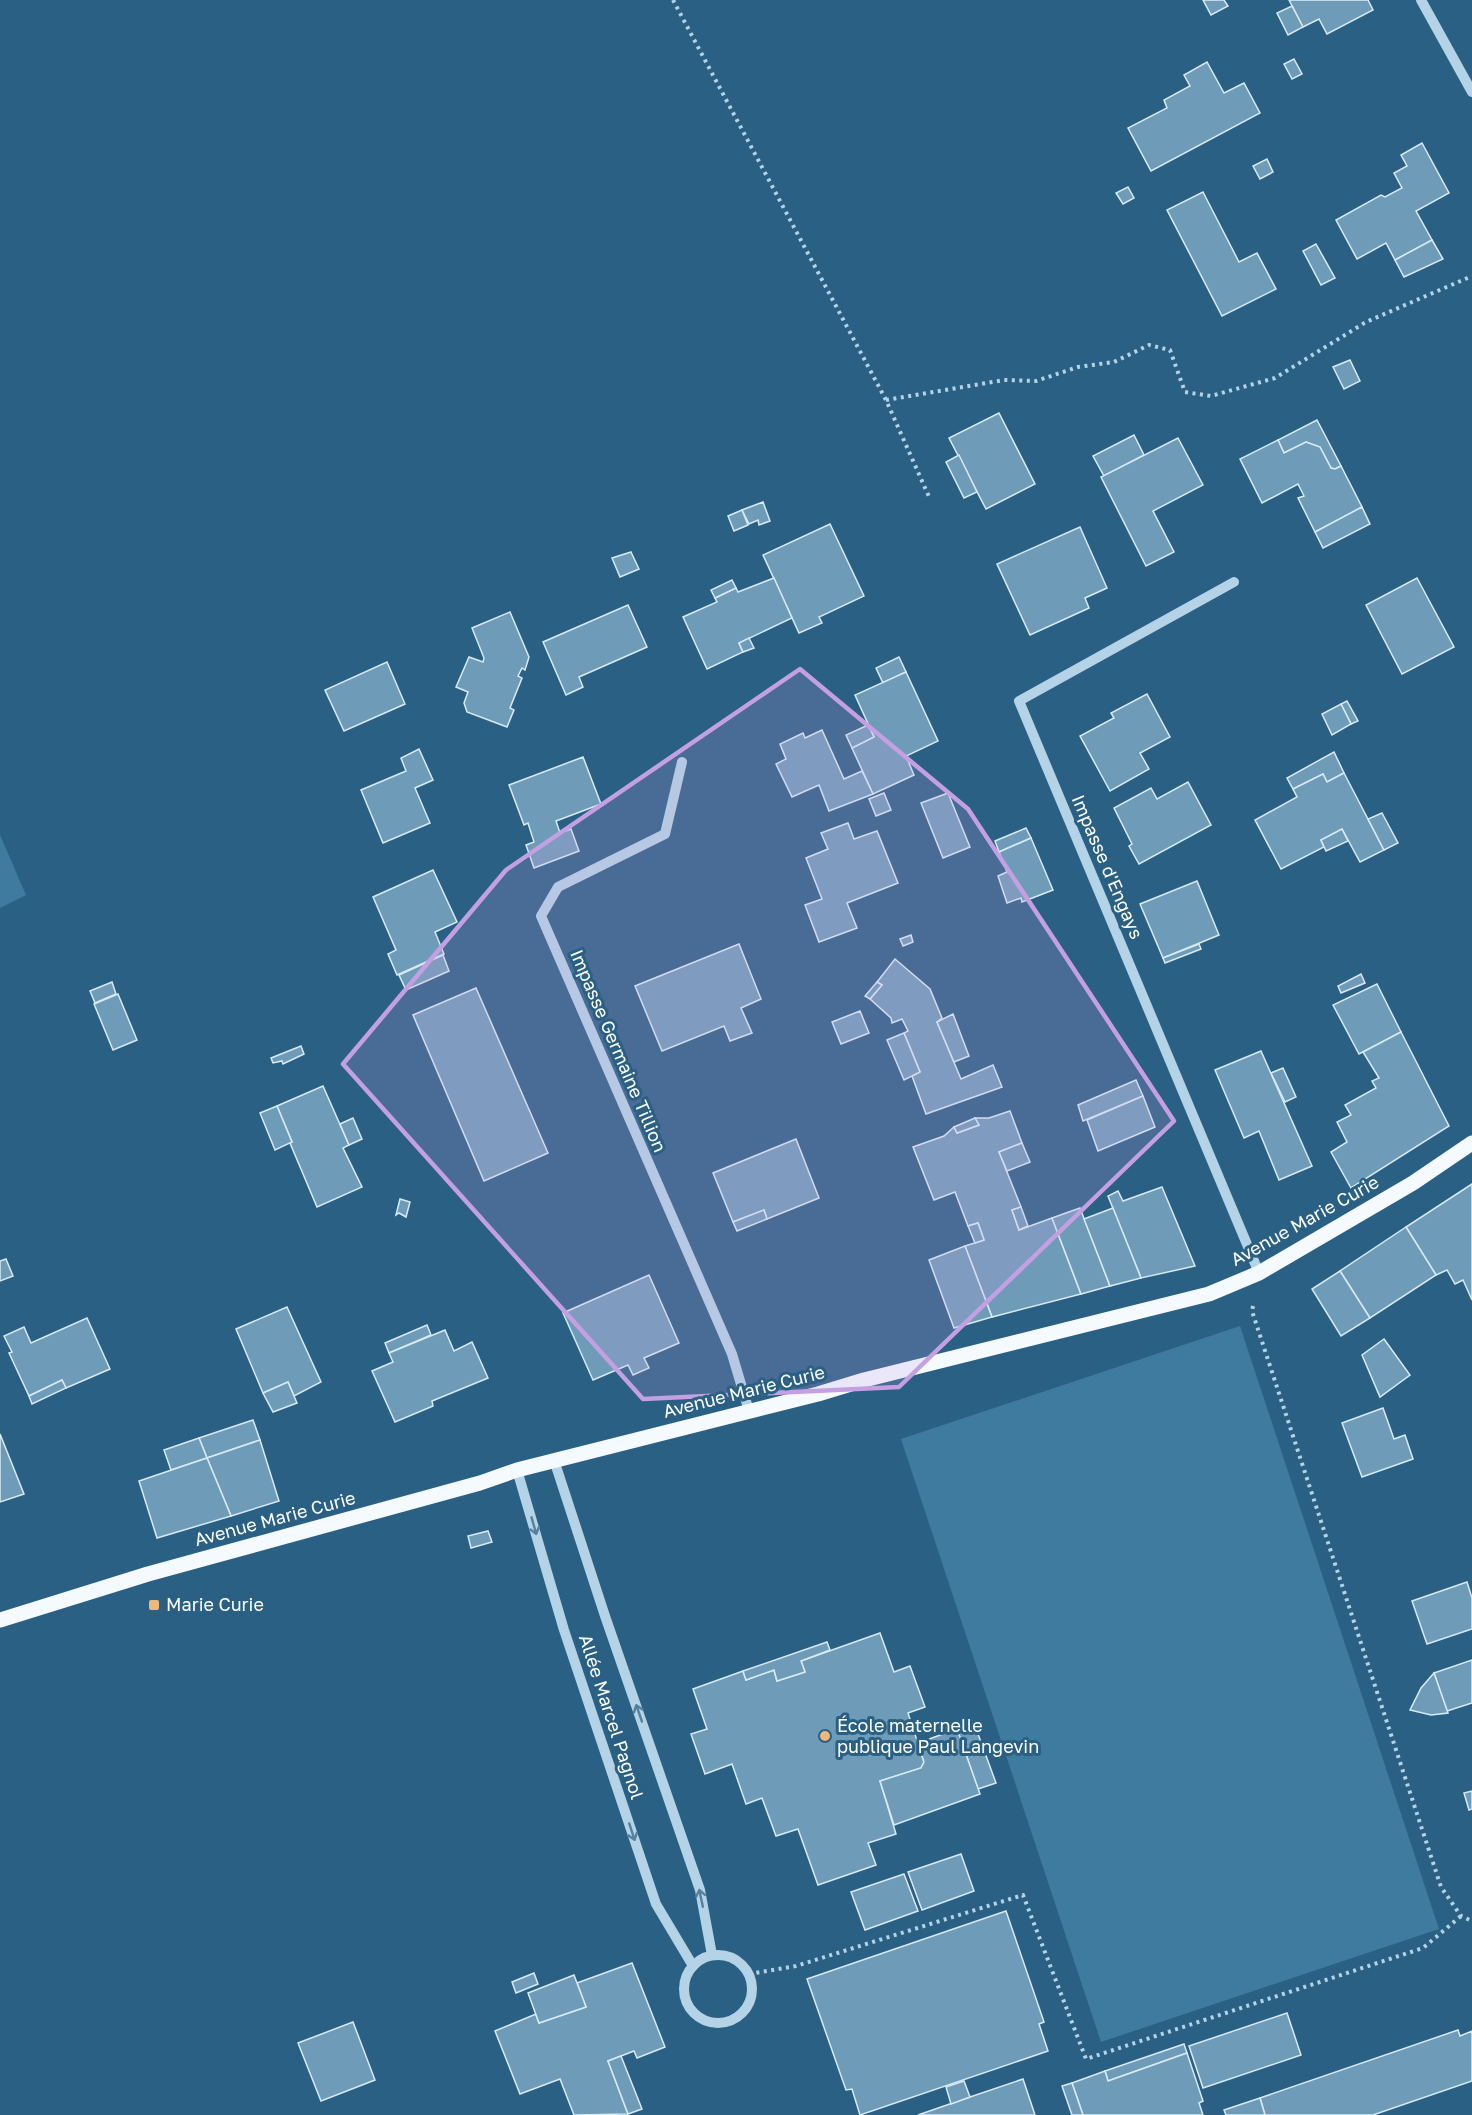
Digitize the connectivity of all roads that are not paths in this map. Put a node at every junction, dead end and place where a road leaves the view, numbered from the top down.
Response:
1 (1421, 0) edge
2 (1472, 92) edge
3 (1234, 582) dead end
4 (682, 762) dead end
5 (1472, 1143) edge
6 (1259, 1273) junction
7 (749, 1411) junction
8 (554, 1460) junction
9 (517, 1470) junction
10 (0, 1620) edge
11 (712, 1955) junction
12 (693, 1966) junction

1 - 2 street
3 - 6 street, Impasse d'Engays
4 - 7 street, Impasse Germaine Tillion
5 - 6 main road, Avenue Marie Curie
6 - 7 main road, Avenue Marie Curie
7 - 8 main road, Avenue Marie Curie
8 - 9 main road, Avenue Marie Curie
11 -> 8 street, Allée Marcel Pagnol
9 - 10 main road, Avenue Marie Curie
9 -> 12 street, Allée Marcel Pagnol
11 - 12 street
11 - 12 street

